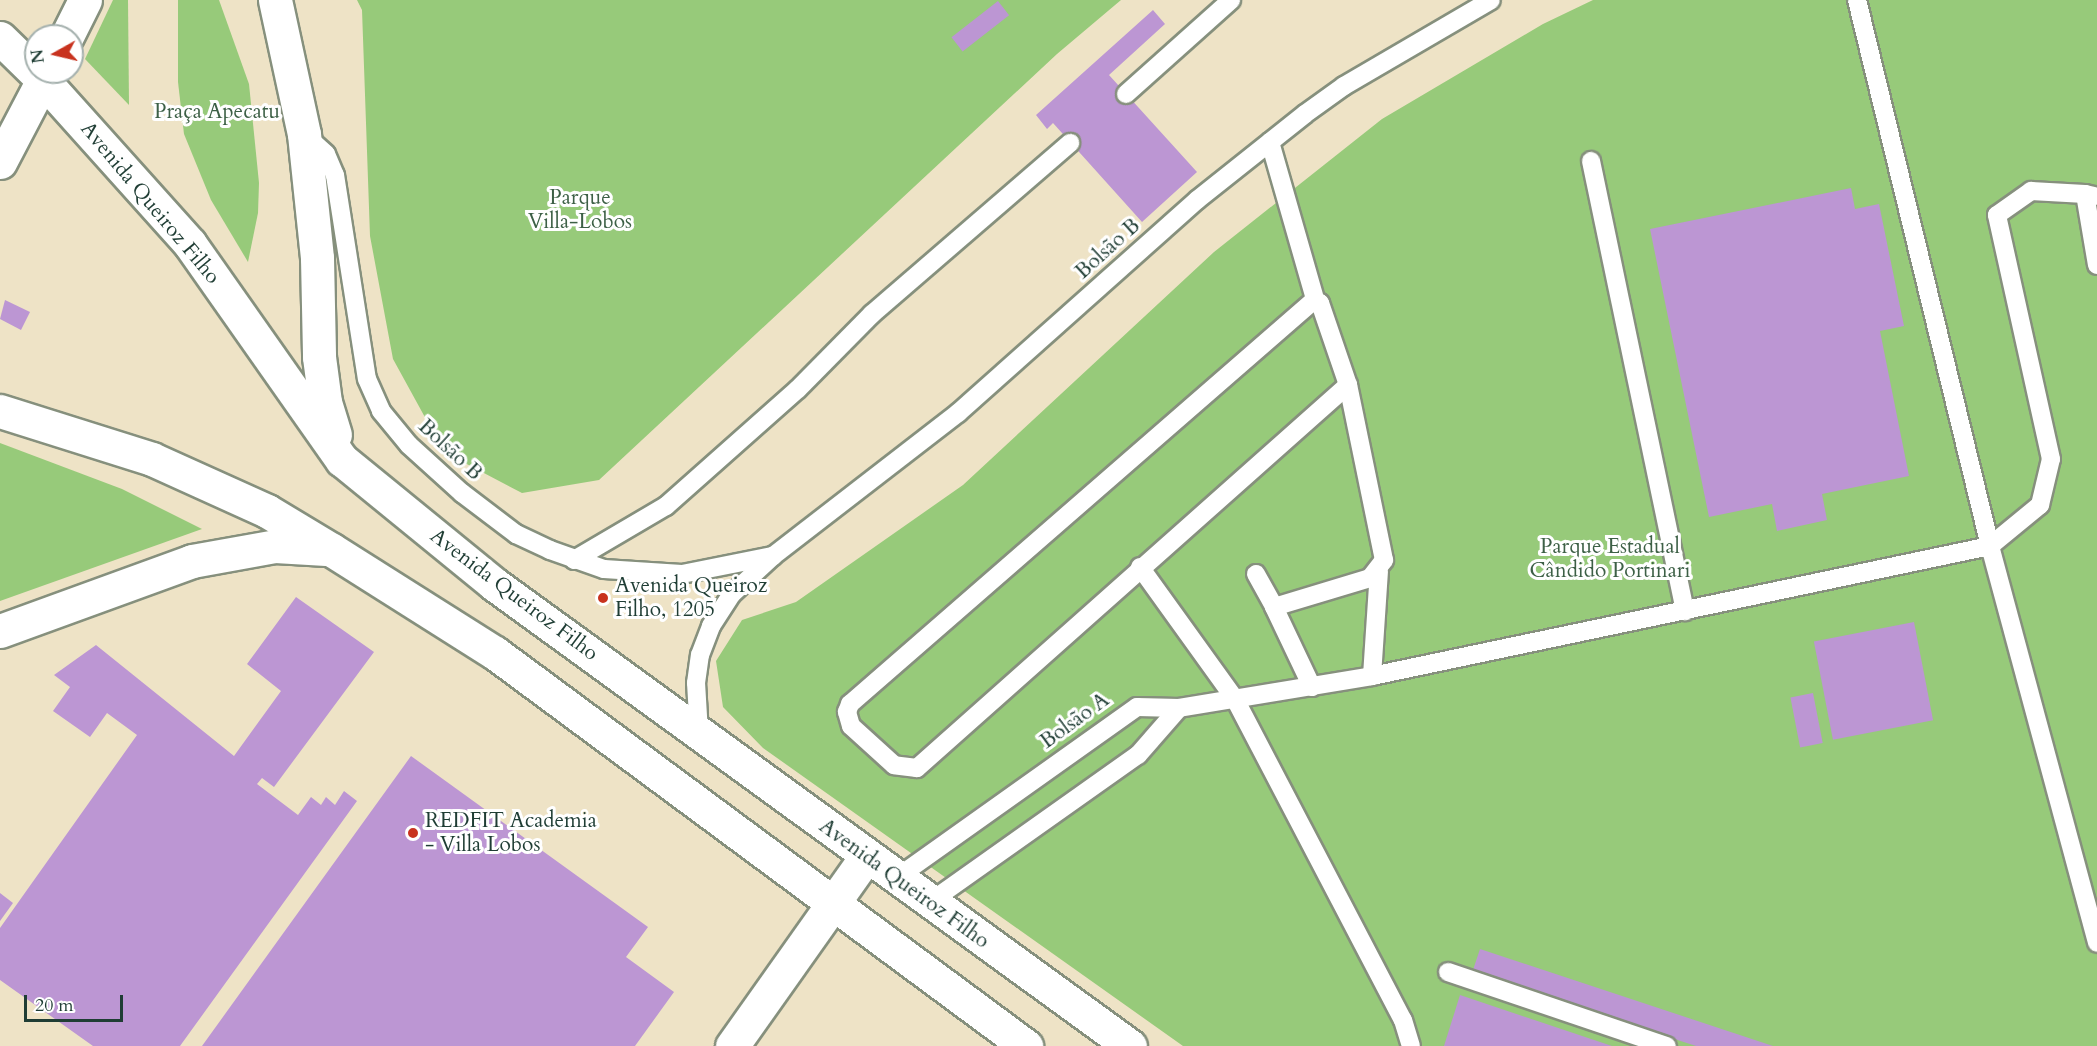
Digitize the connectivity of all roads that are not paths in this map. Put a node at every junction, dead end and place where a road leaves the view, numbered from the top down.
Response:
1 (85, 0) edge
2 (275, 0) edge
3 (1231, 0) edge
4 (1491, 0) edge
5 (1857, 0) edge
6 (73, 24) edge
7 (0, 38) edge
8 (24, 58) edge
9 (41, 84) edge
10 (52, 84) edge
11 (1126, 94) dead end
12 (304, 134) junction
13 (1270, 142) junction
14 (1070, 143) dead end
15 (1591, 160) dead end
16 (0, 162) edge
17 (2091, 195) edge
18 (2097, 265) edge
19 (1316, 302) junction
20 (1348, 385) junction
21 (0, 411) edge
22 (342, 460) junction
23 (1990, 546) junction
24 (332, 549) junction
25 (773, 556) junction
26 (574, 560) junction
27 (1140, 567) junction
28 (1379, 571) junction
29 (1256, 574) dead end
30 (1274, 607) junction
31 (1685, 611) junction
32 (0, 631) edge
33 (1372, 676) junction
34 (1312, 687) junction
35 (1235, 699) junction
36 (1179, 708) junction
37 (699, 733) junction
38 (866, 857) junction
39 (895, 879) junction
40 (930, 902) junction
41 (833, 905) junction
42 (2097, 943) edge
43 (1448, 972) dead end
44 (732, 1046) edge
45 (1026, 1046) edge
46 (1130, 1046) edge
47 (1411, 1046) edge
48 (1667, 1046) edge

1 - 6 main road
2 - 12 main road
3 - 11 lane
4 - 13 lane, Bolsão B
5 - 23 lane
7 - 8 main road, Avenida Queiroz Filho
9 - 16 main road
10 - 22 main road, Avenida Queiroz Filho
12 - 22 main road
12 - 26 lane, Bolsão B
13 - 19 lane
13 - 25 lane, Bolsão B
14 - 26 lane
15 - 31 lane
17 - 18 lane
17 - 23 lane
19 - 20 lane
19 - 27 lane
20 - 27 lane
20 - 28 lane
21 - 24 main road
22 - 37 main road, Avenida Queiroz Filho
23 - 31 lane, Bolsão A
23 - 42 lane
24 - 32 main road
24 - 41 main road
25 - 26 lane, Bolsão B
25 - 37 lane, Bolsão B
27 - 35 lane
28 - 30 lane
28 - 33 lane
29 - 30 lane
30 - 34 lane
31 - 33 lane, Bolsão A
33 - 34 lane, Bolsão A
34 - 35 lane, Bolsão A
35 - 36 lane, Bolsão A
35 - 47 lane
36 - 39 lane, Bolsão A
36 - 40 lane
37 - 38 main road, Avenida Queiroz Filho
38 - 39 main road, Avenida Queiroz Filho
38 - 41 main road
39 - 40 main road, Avenida Queiroz Filho
40 - 46 main road, Avenida Queiroz Filho
41 - 44 main road
41 - 45 main road
43 - 48 lane

